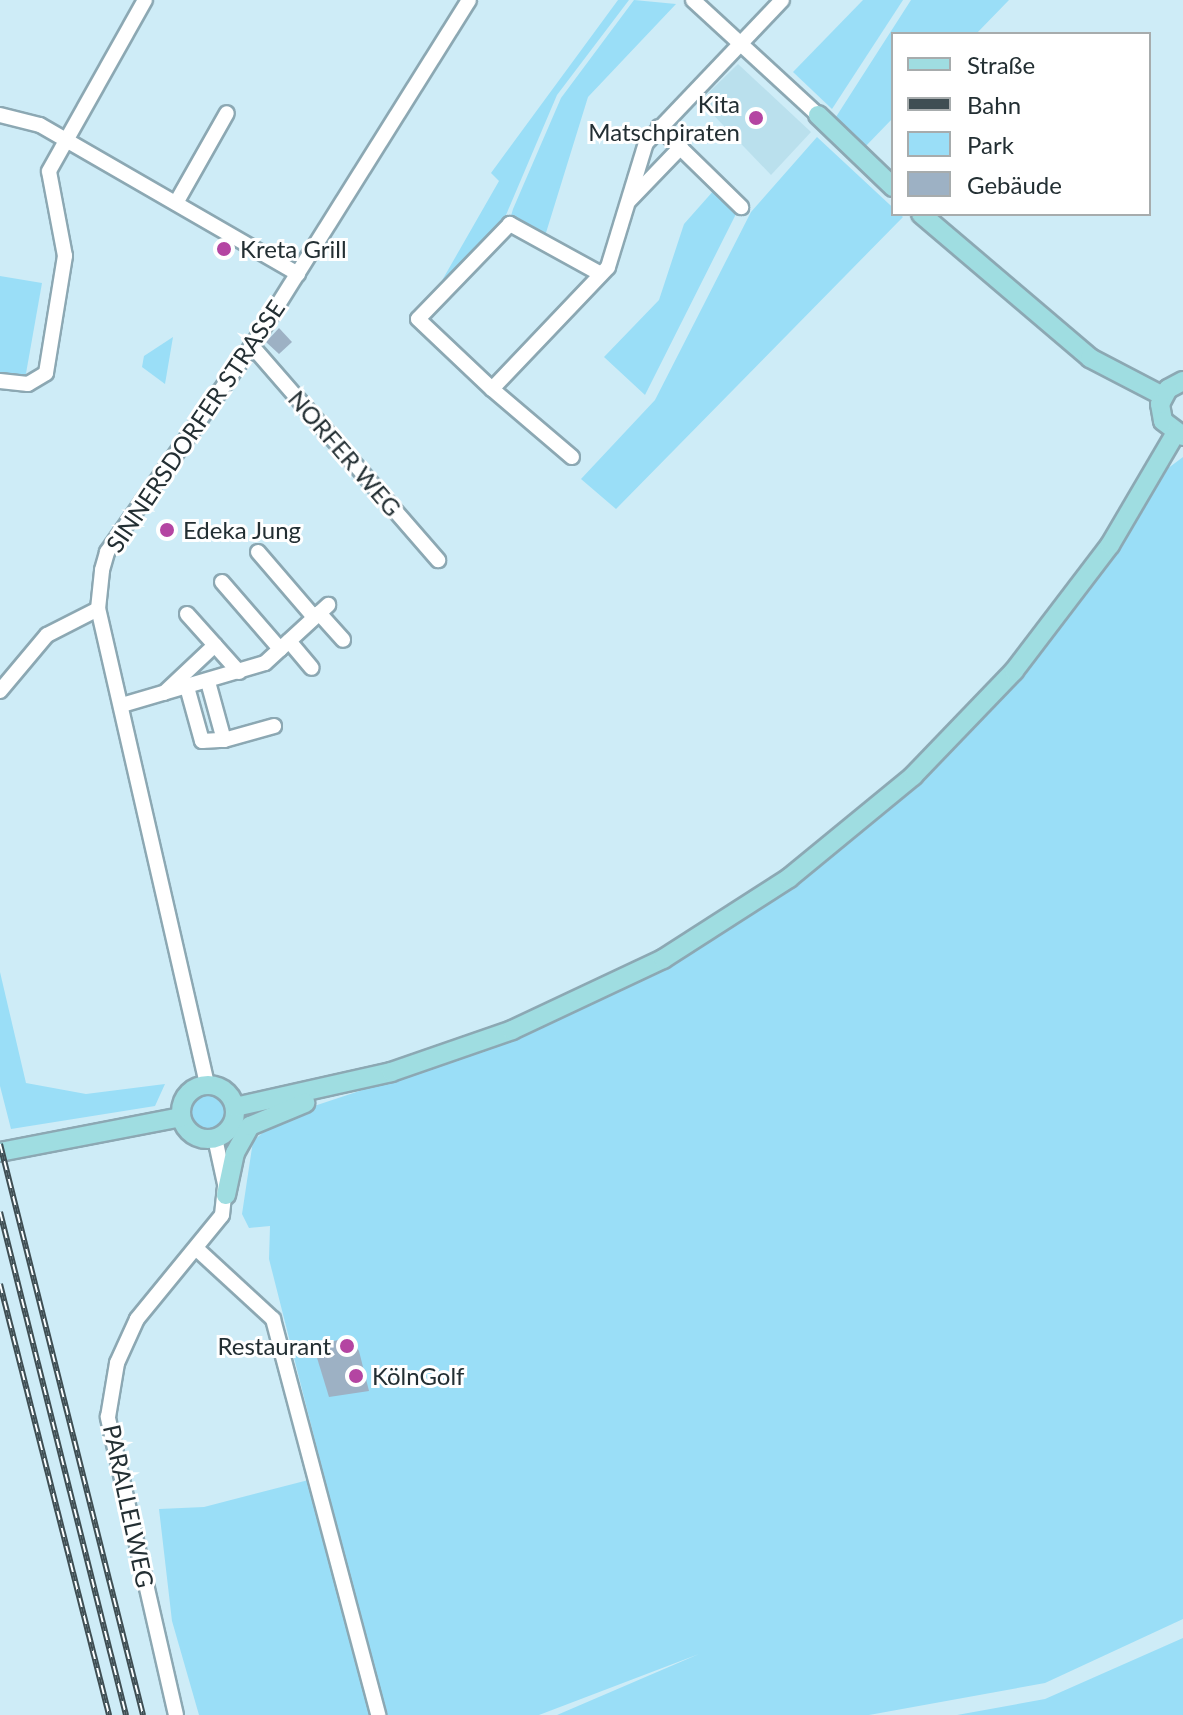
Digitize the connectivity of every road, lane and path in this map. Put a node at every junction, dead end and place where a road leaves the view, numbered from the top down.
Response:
1 (145, 0) edge
2 (469, 0) edge
3 (693, 0) edge
4 (782, 0) edge
5 (740, 45) junction
6 (227, 113) dead end
7 (0, 115) edge
8 (818, 115) joint
9 (659, 127) junction
10 (65, 139) junction
11 (681, 147) junction
12 (891, 185) edge
13 (629, 201) junction
14 (176, 203) junction
15 (741, 207) dead end
16 (923, 216) edge
17 (599, 273) junction
18 (298, 274) junction
19 (252, 346) junction
20 (0, 381) edge
21 (1183, 381) edge
22 (492, 389) junction
23 (1163, 396) junction
24 (1179, 435) edge
25 (572, 457) dead end
26 (258, 552) dead end
27 (438, 560) dead end
28 (222, 582) dead end
29 (98, 609) junction
30 (320, 612) junction
31 (187, 614) dead end
32 (343, 640) dead end
33 (215, 645) junction
34 (284, 645) junction
35 (312, 668) dead end
36 (239, 672) junction
37 (208, 682) junction
38 (187, 687) junction
39 (0, 691) edge
40 (164, 694) junction
41 (122, 705) junction
42 (274, 726) dead end
43 (224, 740) junction
44 (351, 1083) junction
45 (207, 1084) junction
46 (235, 1107) junction
47 (181, 1117) junction
48 (215, 1138) junction
49 (9, 1151) edge
50 (226, 1195) junction
51 (198, 1250) junction
52 (176, 1715) edge
53 (378, 1715) edge

1 - 10 street
2 - 18 street, SINNERSDORFER STRASSE
3 - 5 street
4 - 5 street
5 - 8 street
5 - 9 street
6 - 14 street
7 - 10 street
8 - 12 main road
9 - 11 street
9 - 13 street
10 - 14 street
10 - 20 street
11 - 13 street
11 - 15 street
13 - 17 street
14 - 18 street
16 - 23 main road
17 - 22 street
17 - 22 street
18 - 19 street, SINNERSDORFER STRASSE
19 - 27 street, NORFER WEG
19 - 29 street, SINNERSDORFER STRASSE
21 - 23 main road
22 - 25 street
23 - 24 main road
24 - 44 main road
26 - 30 street
28 - 34 street
29 - 39 street
29 - 41 street, SINNERSDORFER STRASSE
30 - 32 street
30 - 34 street
31 - 33 street
33 - 36 street
33 - 40 street
34 - 35 street
34 - 36 street
36 - 37 street
37 - 38 street
37 - 43 street
38 - 40 street
38 - 43 street
40 - 41 street
41 - 45 street, SINNERSDORFER STRASSE
42 - 43 street
44 - 46 main road
44 - 50 main road
45 - 46 main road
45 - 47 main road
46 - 48 main road
47 - 48 main road
47 - 49 main road
48 - 50 street
50 - 51 street, PARALLELWEG
51 - 52 street, PARALLELWEG
51 - 53 street

